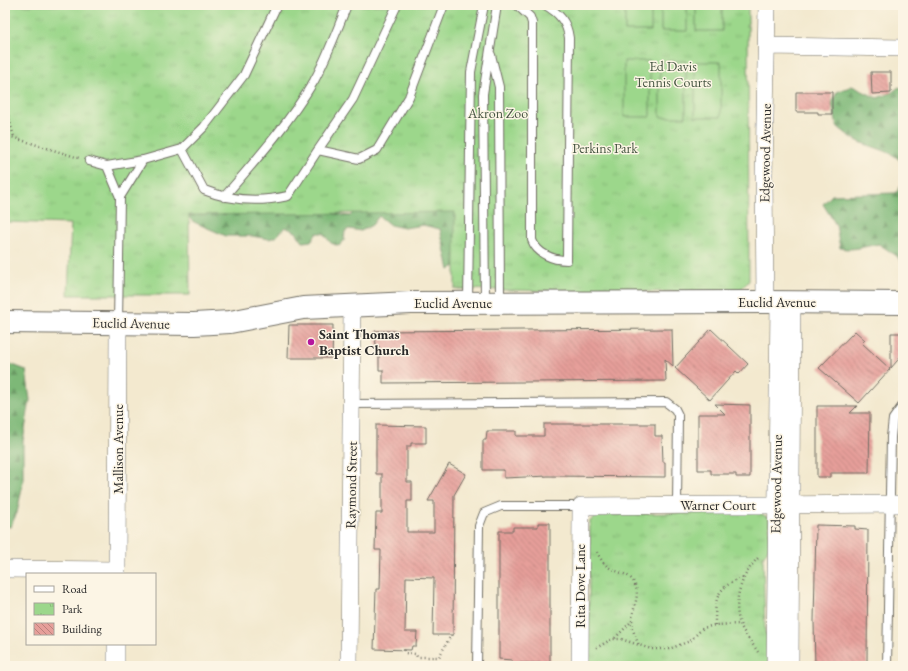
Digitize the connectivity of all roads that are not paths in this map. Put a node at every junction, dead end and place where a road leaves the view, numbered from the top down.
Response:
1 (277, 5) edge
2 (347, 5) edge
3 (397, 5) edge
4 (444, 5) edge
5 (484, 5) edge
6 (497, 5) edge
7 (517, 5) edge
8 (545, 5) edge
9 (766, 5) edge
10 (767, 46) junction
11 (903, 48) edge
12 (490, 50) junction
13 (182, 149) junction
14 (318, 150) junction
15 (143, 160) junction
16 (90, 161) road end
17 (107, 166) junction
18 (120, 197) junction
19 (224, 197) junction
20 (778, 302) junction
21 (484, 303) junction
22 (903, 303) edge
23 (352, 305) junction
24 (5, 322) edge
25 (118, 324) junction
26 (352, 404) junction
27 (903, 406) edge
28 (896, 504) edge
29 (677, 505) junction
30 (784, 505) junction
31 (581, 506) junction
32 (5, 569) edge
33 (117, 572) edge
34 (116, 645) edge
35 (580, 665) edge
36 (116, 666) edge
37 (349, 666) edge
38 (477, 666) edge
39 (775, 666) edge
40 (790, 666) edge
41 (886, 666) edge

1 - 13 lane
2 - 19 lane
3 - 14 lane
4 - 14 lane
5 - 21 lane
6 - 12 lane
7 - 8 lane
9 - 10 street, Edgewood Avenue
10 - 11 street
10 - 20 street, Edgewood Avenue
12 - 21 lane
12 - 21 lane
13 - 15 lane
13 - 19 lane
14 - 19 lane
15 - 17 lane
15 - 18 lane
16 - 17 lane
17 - 18 lane
18 - 25 lane
20 - 21 street, Euclid Avenue
20 - 22 street, Euclid Avenue
20 - 30 street, Edgewood Avenue
21 - 23 street, Euclid Avenue
23 - 25 street, Euclid Avenue
23 - 26 street, Raymond Street
24 - 25 street, Euclid Avenue
25 - 33 street, Mallison Avenue
26 - 29 lane
26 - 37 street, Raymond Street
27 - 28 lane
28 - 30 street, Warner Court
28 - 41 lane
29 - 30 street, Warner Court
29 - 31 street, Warner Court
30 - 39 street, Edgewood Avenue
30 - 40 street, Edgewood Avenue
31 - 35 street, Rita Dove Lane
31 - 38 lane
32 - 33 street
34 - 36 street

